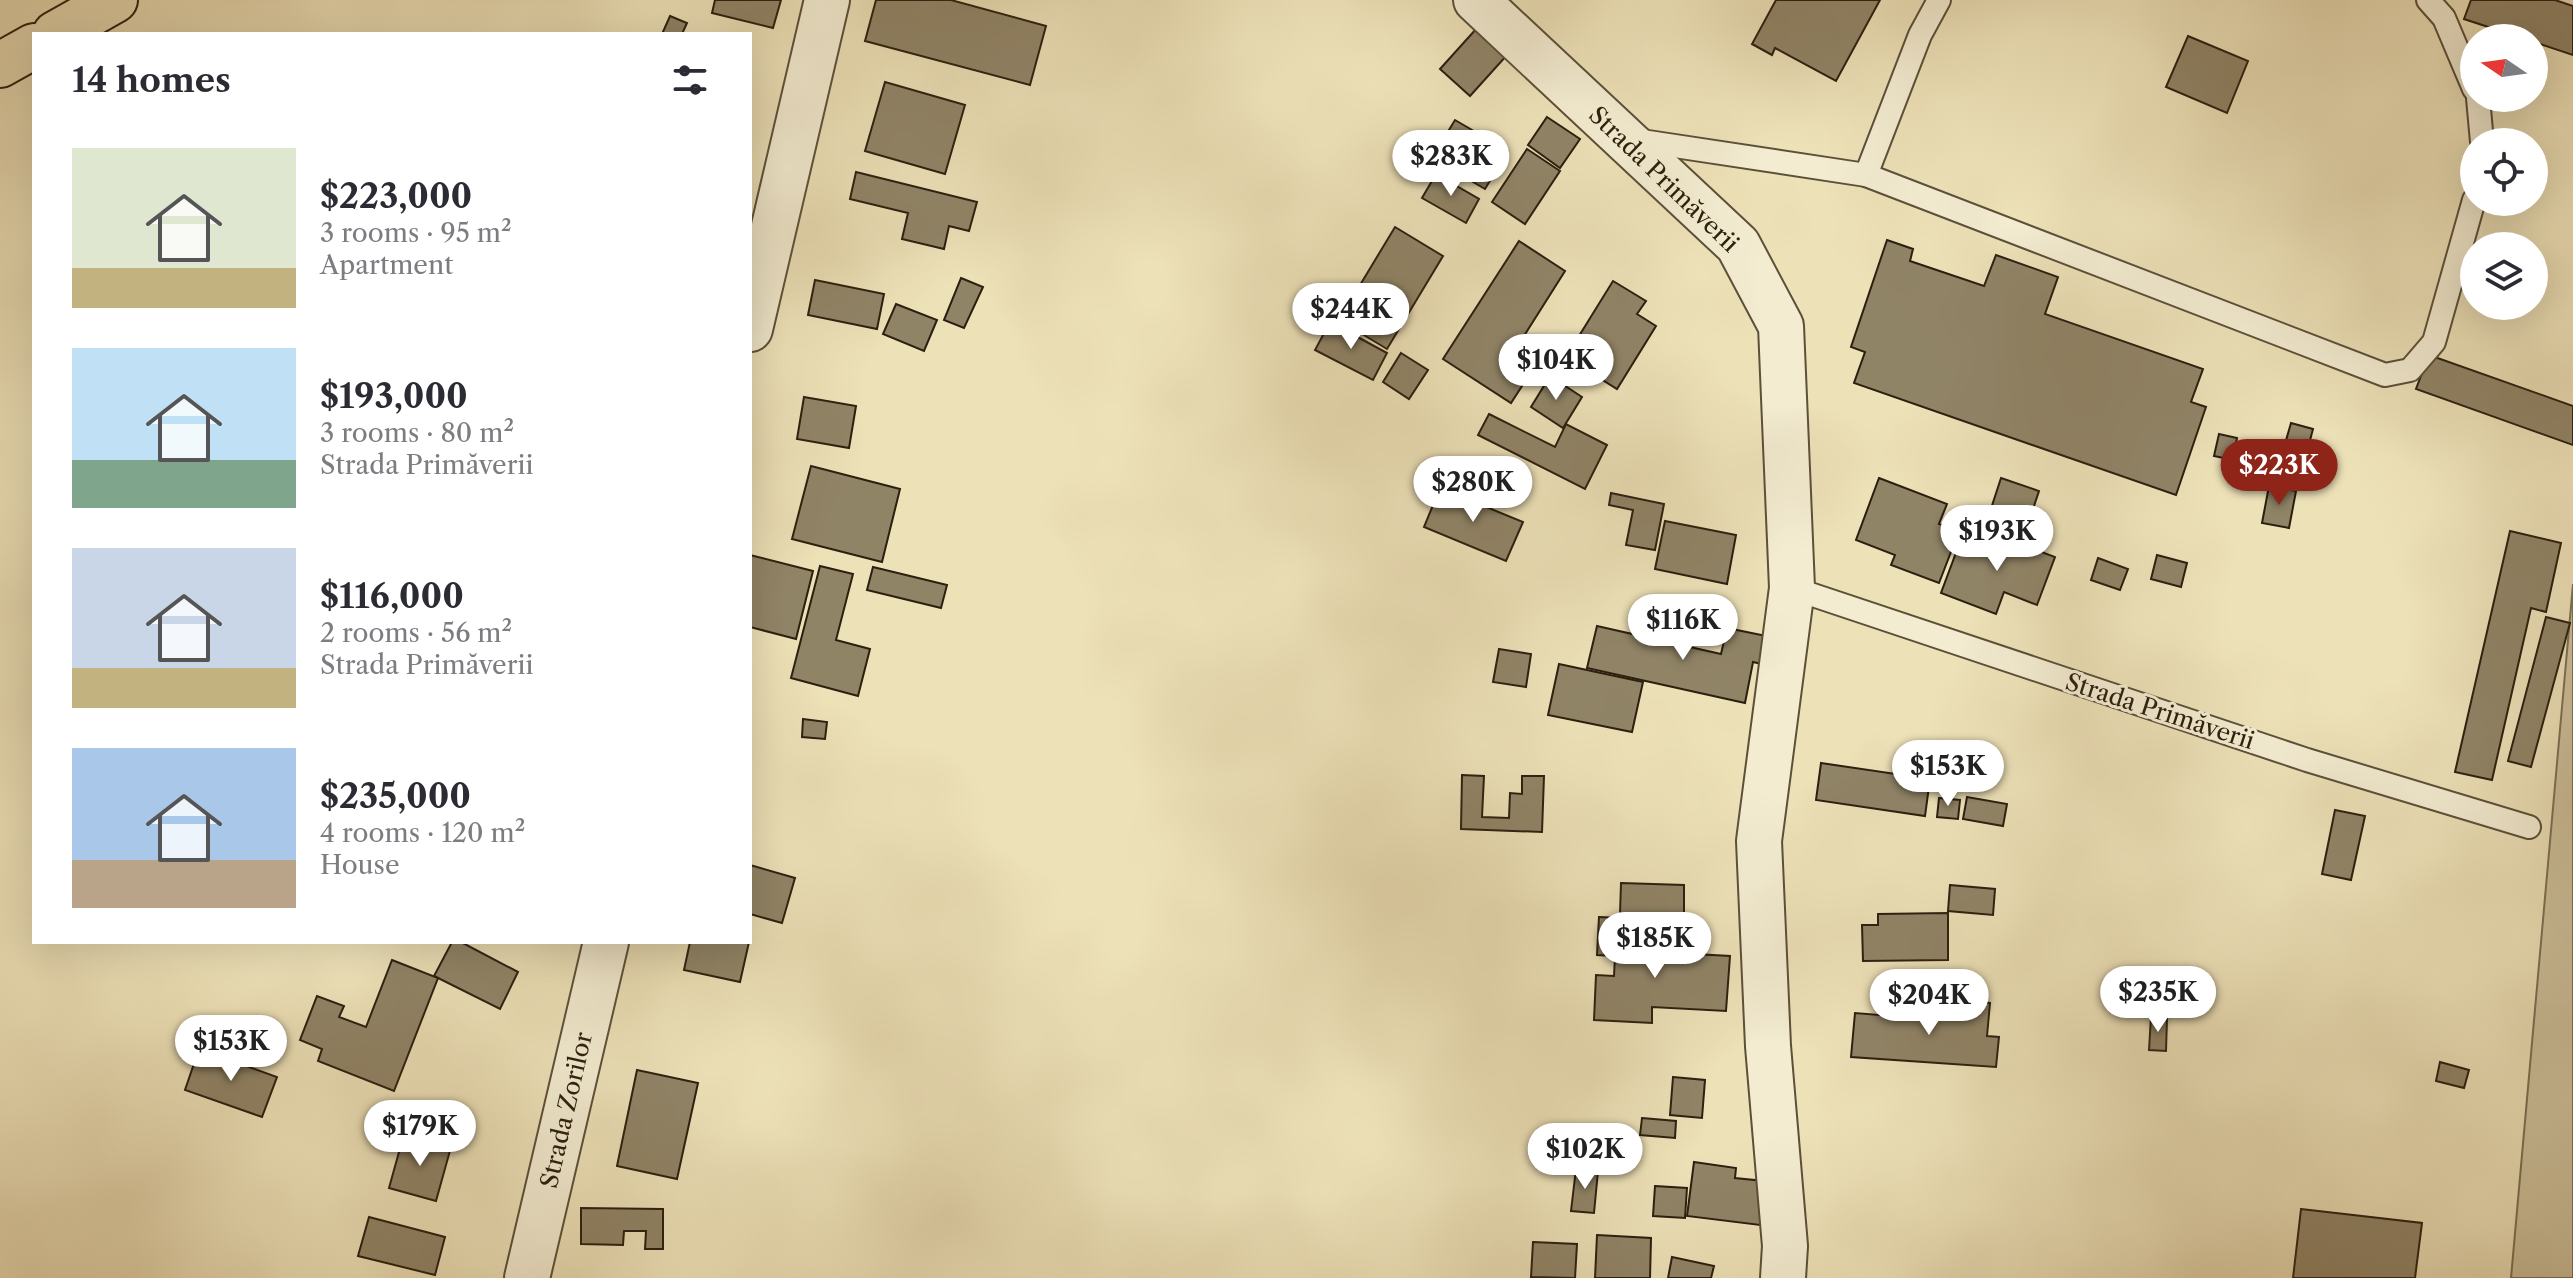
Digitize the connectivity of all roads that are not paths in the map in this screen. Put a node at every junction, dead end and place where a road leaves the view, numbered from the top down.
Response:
1 (115, 0) edge
2 (827, 0) edge
3 (1476, 0) edge
4 (1939, 0) edge
5 (2428, 0) edge
6 (59, 32) edge
7 (32, 47) edge
8 (2460, 56) edge
9 (0, 65) edge
10 (1622, 138) junction
11 (1866, 175) junction
12 (2469, 216) edge
13 (752, 320) edge
14 (1792, 588) junction
15 (2529, 827) dead end
16 (606, 944) edge
17 (527, 1278) edge
18 (1783, 1278) edge

1 - 6 highway
2 - 13 street
3 - 10 street, Strada Primăverii
4 - 11 lane
5 - 8 lane
7 - 9 highway
10 - 11 lane
10 - 14 street, Strada Primăverii
11 - 12 lane
14 - 15 lane, Strada Primăverii
14 - 18 street, Strada Primăverii
16 - 17 street, Strada Zorilor

